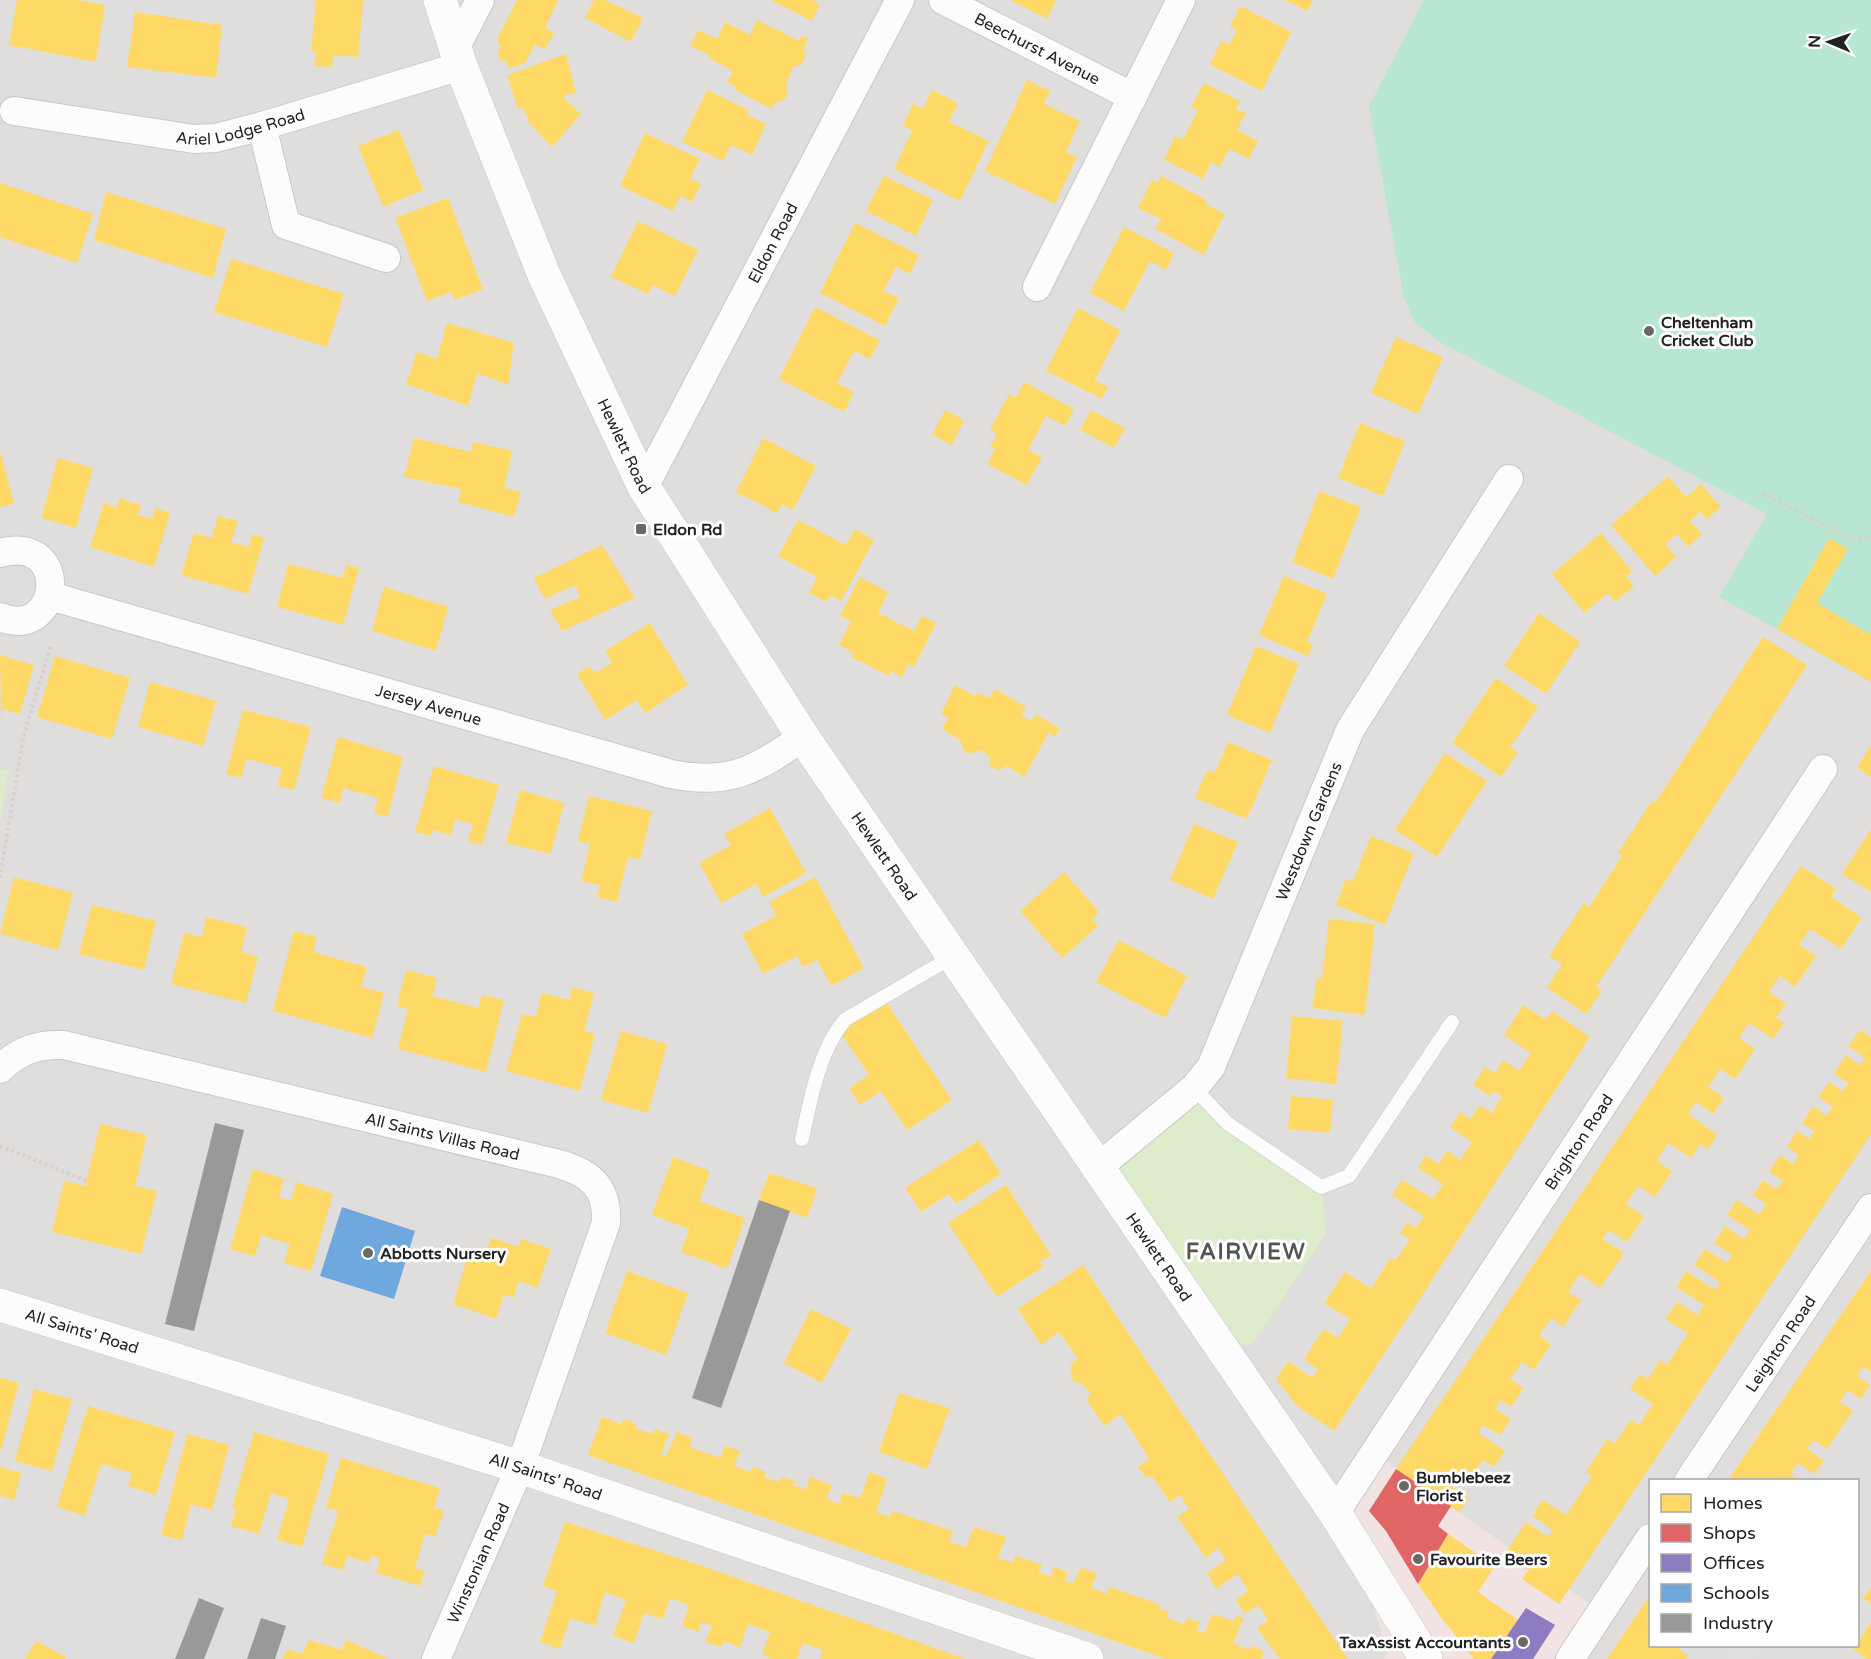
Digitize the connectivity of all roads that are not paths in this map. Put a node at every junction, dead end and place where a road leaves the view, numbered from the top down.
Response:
1 (440, 0) edge
2 (480, 0) edge
3 (900, 0) edge
4 (943, 0) edge
5 (1181, 0) edge
6 (458, 57) junction
7 (1132, 97) junction
8 (14, 111) dead end
9 (262, 126) junction
10 (386, 258) dead end
11 (1037, 287) dead end
12 (1509, 479) dead end
13 (644, 487) junction
14 (0, 553) edge
15 (57, 599) junction
16 (0, 617) edge
17 (803, 737) junction
18 (1823, 769) dead end
19 (952, 957) junction
20 (1452, 1022) dead end
21 (0, 1069) edge
22 (1194, 1088) junction
23 (802, 1139) dead end
24 (1097, 1168) junction
25 (1871, 1208) edge
26 (0, 1305) edge
27 (520, 1467) junction
28 (1690, 1479) edge
29 (1335, 1513) junction
30 (1649, 1540) edge
31 (436, 1659) edge
32 (1087, 1659) edge
33 (1426, 1659) edge
34 (1570, 1659) edge

1 - 6 street, Hewlett Road
2 - 6 street
3 - 13 street, Eldon Road
4 - 7 street, Beechurst Avenue
5 - 7 street
6 - 9 street, Ariel Lodge Road
6 - 13 street, Hewlett Road
7 - 11 street
8 - 9 street, Ariel Lodge Road
9 - 10 street
12 - 22 street, Westdown Gardens
13 - 17 street, Hewlett Road
14 - 15 street
15 - 16 street
15 - 17 street, Jersey Avenue
17 - 19 street, Hewlett Road
18 - 29 street, Brighton Road
19 - 23 lane
19 - 24 street, Hewlett Road
20 - 22 lane
21 - 27 street, All Saints Villas Road
22 - 24 street, Westdown Gardens
24 - 29 street, Hewlett Road
25 - 28 street, Leighton Road
26 - 27 street, All Saints' Road
27 - 31 street, Winstonian Road
27 - 32 street, All Saints' Road
29 - 33 street, Hewlett Road
30 - 34 street

